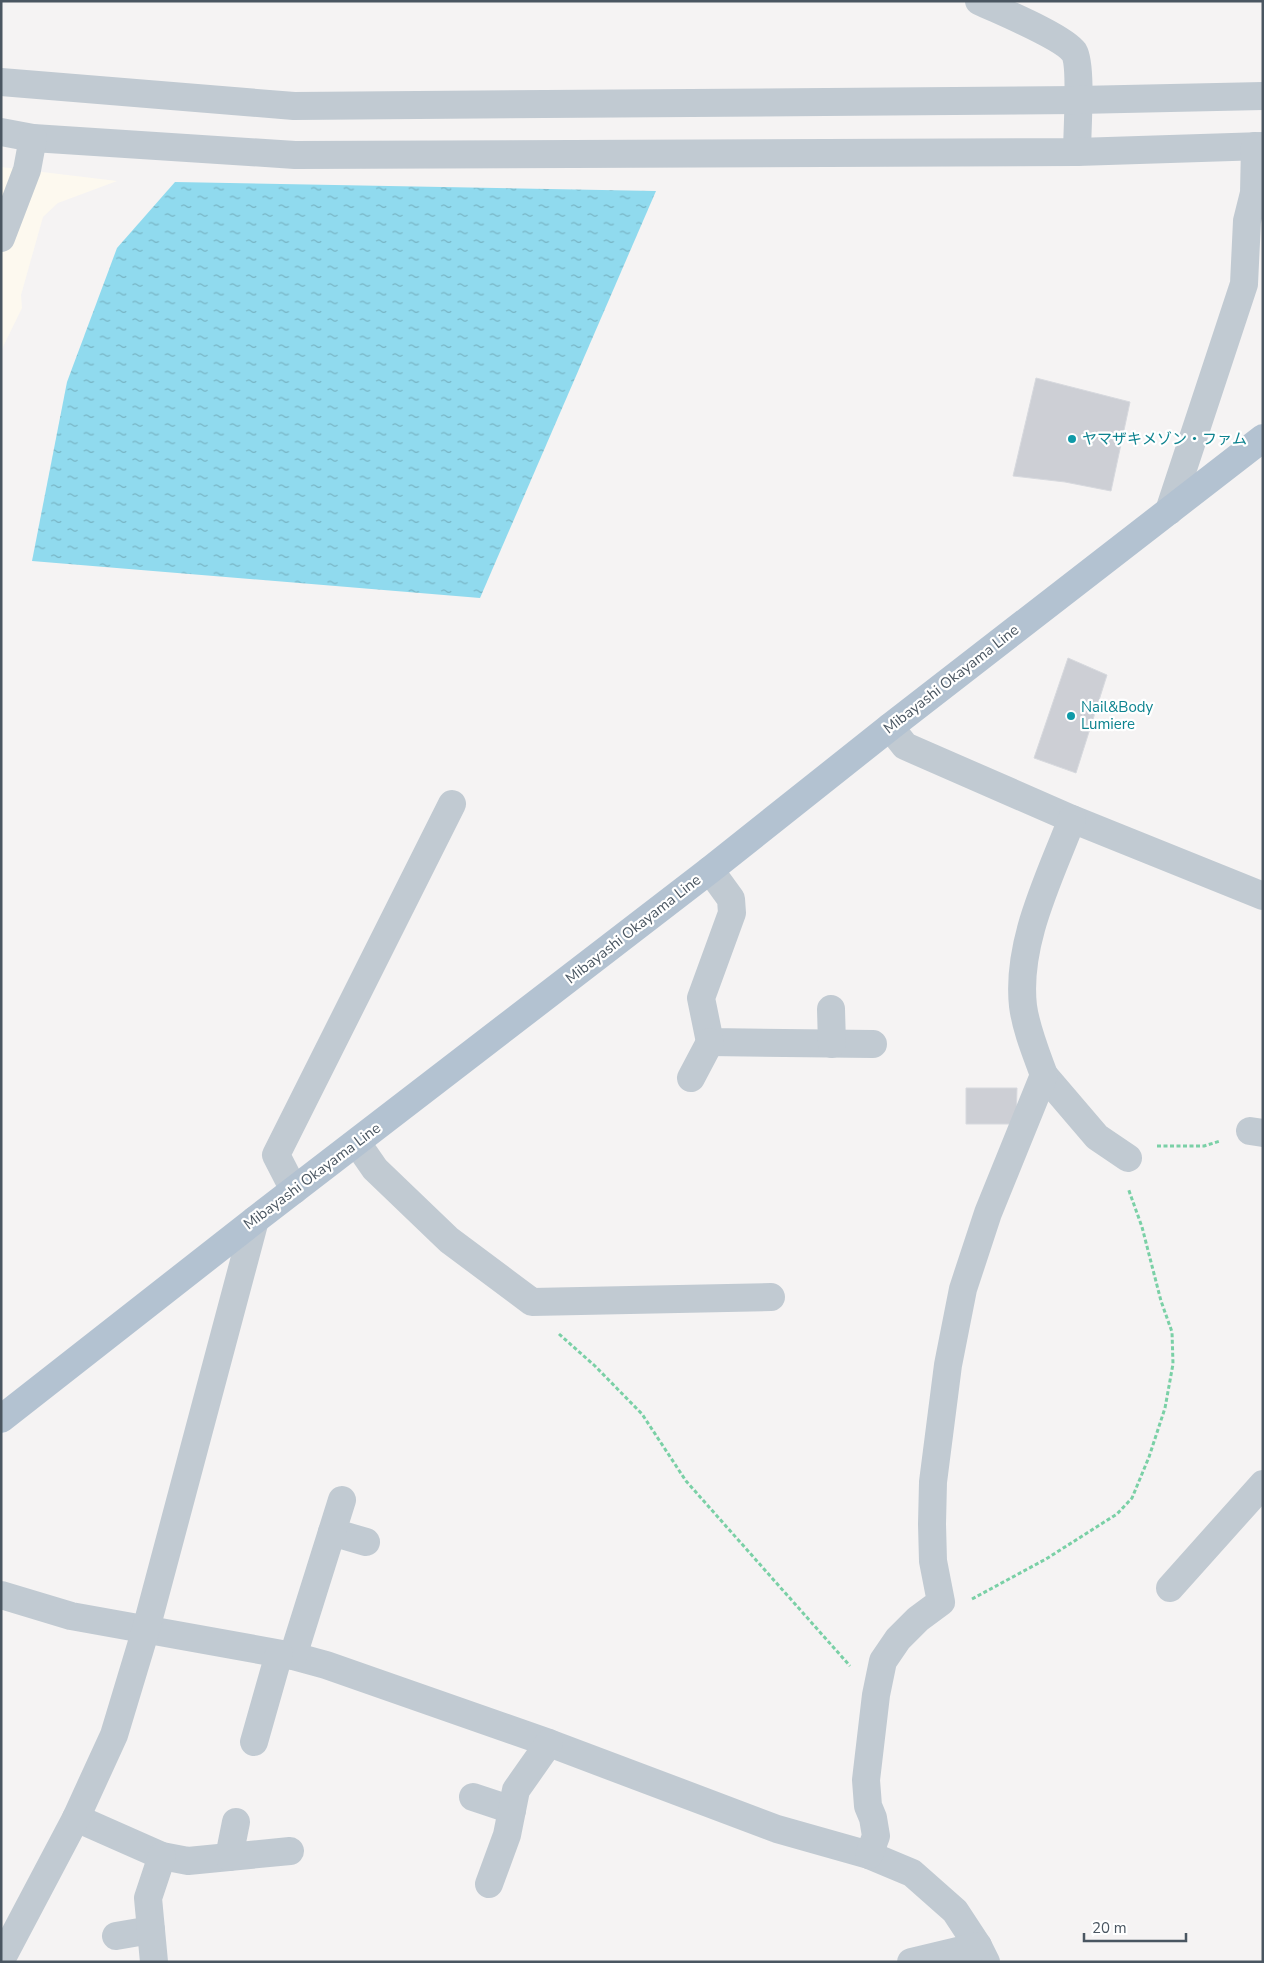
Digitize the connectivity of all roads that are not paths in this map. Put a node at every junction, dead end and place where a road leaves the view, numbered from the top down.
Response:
1 (980, 1) edge
2 (1, 82) edge
3 (1263, 96) edge
4 (1078, 100) junction
5 (1, 132) edge
6 (33, 138) junction
7 (1259, 146) edge
8 (1077, 152) junction
9 (1, 238) edge
10 (1263, 438) edge
11 (1169, 511) junction
12 (890, 727) junction
13 (452, 804) dead end
14 (1072, 819) junction
15 (710, 870) junction
16 (1263, 896) edge
17 (831, 1009) dead end
18 (710, 1042) junction
19 (832, 1044) junction
20 (873, 1044) dead end
21 (1044, 1075) junction
22 (691, 1078) dead end
23 (357, 1143) junction
24 (1130, 1150) road end
25 (294, 1190) junction
26 (255, 1220) junction
27 (772, 1297) dead end
28 (1, 1419) edge
29 (1263, 1484) edge
30 (342, 1500) dead end
31 (332, 1532) junction
32 (366, 1542) dead end
33 (1170, 1588) dead end
34 (1, 1596) edge
35 (146, 1629) junction
36 (286, 1655) junction
37 (254, 1742) dead end
38 (549, 1743) junction
39 (473, 1798) dead end
40 (512, 1810) junction
41 (76, 1818) junction
42 (236, 1822) dead end
43 (290, 1851) dead end
44 (869, 1855) junction
45 (162, 1856) junction
46 (229, 1857) junction
47 (489, 1884) dead end
48 (151, 1930) junction
49 (116, 1936) dead end
50 (982, 1954) edge
51 (1, 1960) edge
52 (154, 1962) edge
53 (911, 1962) edge

1 - 4 street
2 - 4 street
3 - 4 street
4 - 8 street
5 - 6 street
6 - 8 street
6 - 9 street
7 - 8 street
7 - 11 street
10 - 11 main road, Mibayashi Okayama Line
11 - 12 main road, Mibayashi Okayama Line
12 - 14 street
12 - 15 main road, Mibayashi Okayama Line
13 - 25 street
14 - 16 street
14 - 21 street
15 - 18 street
15 - 23 main road, Mibayashi Okayama Line
17 - 19 street
18 - 19 street
18 - 22 street
19 - 20 street
21 - 24 street
21 - 44 street
23 - 25 main road, Mibayashi Okayama Line
23 - 27 street
25 - 26 main road, Mibayashi Okayama Line
26 - 28 main road, Mibayashi Okayama Line
26 - 35 street
29 - 33 street
30 - 31 street
31 - 32 street
31 - 36 street
34 - 35 street
35 - 36 street
35 - 41 street
36 - 37 street
36 - 38 street
38 - 40 street
38 - 44 street
39 - 40 street
40 - 47 street
41 - 45 street
41 - 51 street
42 - 46 street
43 - 46 street
44 - 50 street
45 - 46 street
45 - 48 street
48 - 49 street
48 - 52 street
50 - 53 street

